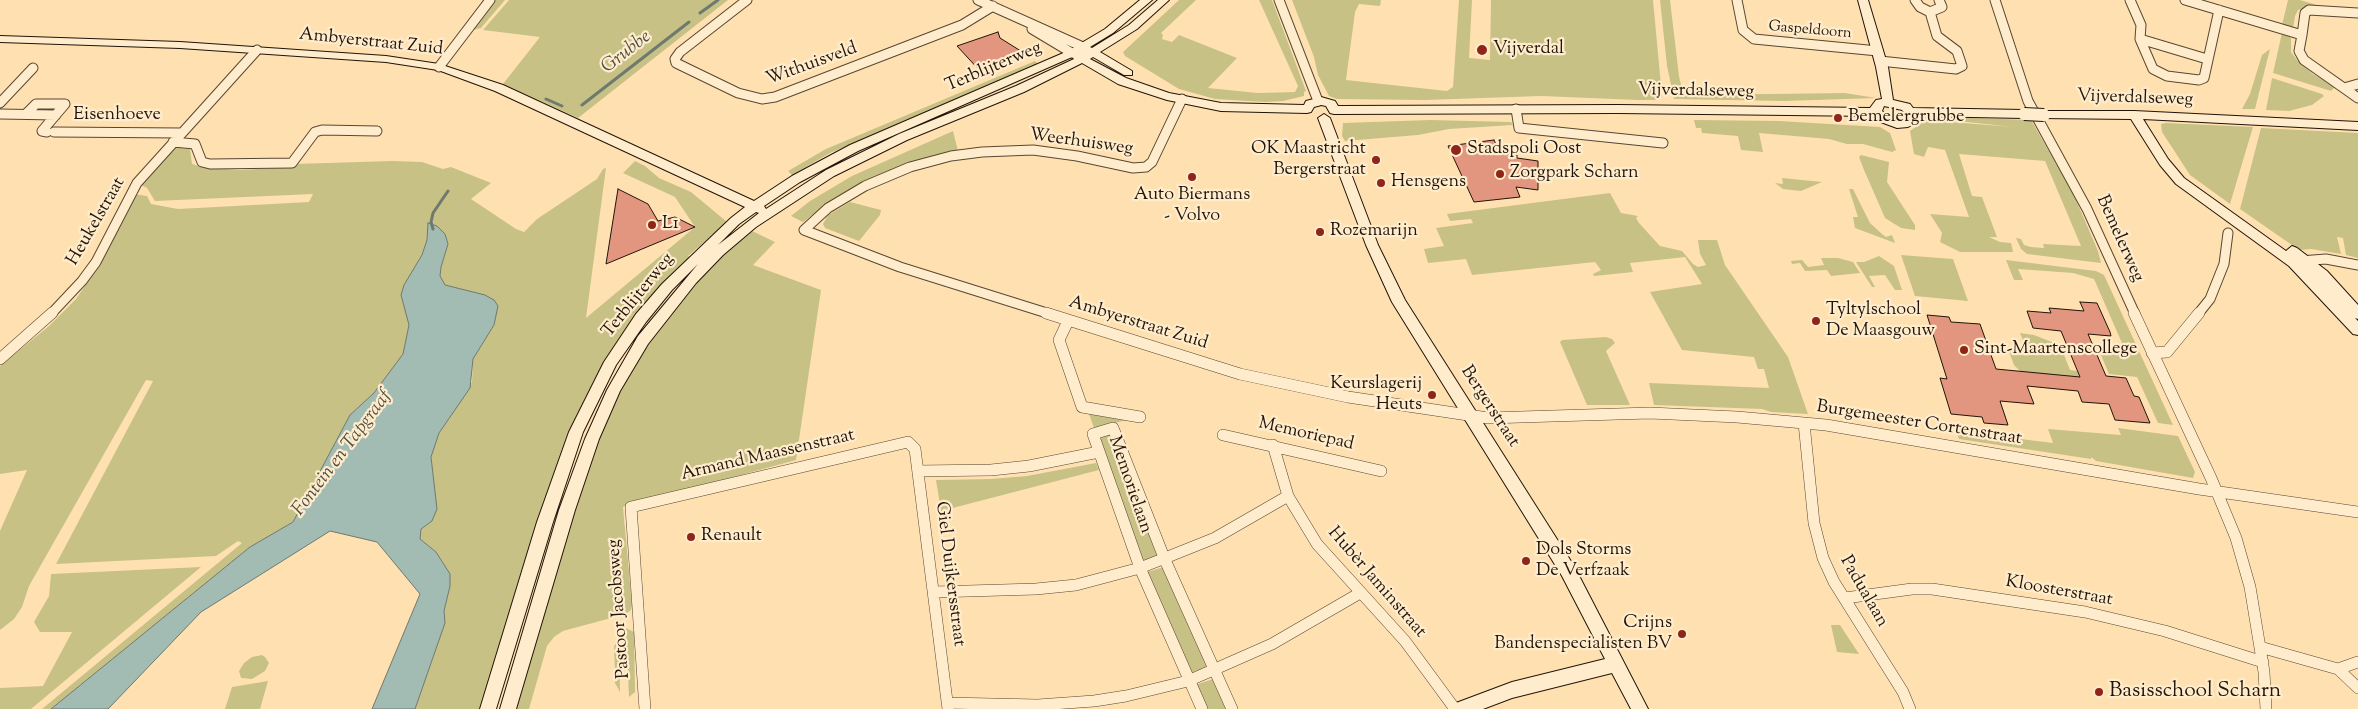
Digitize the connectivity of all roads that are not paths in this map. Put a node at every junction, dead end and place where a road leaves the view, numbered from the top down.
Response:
1 (482, 0) edge
2 (490, 0) edge
3 (747, 0) edge
4 (978, 0) edge
5 (1147, 0) edge
6 (1164, 0) edge
7 (1278, 0) edge
8 (1738, 0) edge
9 (1863, 0) edge
10 (1915, 0) edge
11 (1939, 0) edge
12 (1995, 0) edge
13 (2130, 0) edge
14 (2185, 0) edge
15 (992, 6) junction
16 (2219, 10) junction
17 (1930, 12) junction
18 (2358, 13) edge
19 (1017, 18) junction
20 (2302, 34) junction
21 (0, 39) edge
22 (2140, 39) junction
23 (257, 50) junction
24 (1082, 53) junction
25 (1879, 56) junction
26 (2208, 59) junction
27 (439, 67) junction
28 (33, 68) dead end
29 (2358, 84) edge
30 (2344, 88) junction
31 (2358, 98) edge
32 (1182, 99) junction
33 (1318, 101) junction
34 (1888, 102) junction
35 (0, 103) edge
36 (1307, 109) junction
37 (1516, 109) junction
38 (1876, 112) junction
39 (1911, 112) junction
40 (0, 114) edge
41 (26, 114) junction
42 (1329, 114) junction
43 (56, 115) junction
44 (2140, 115) junction
45 (2358, 126) edge
46 (377, 131) dead end
47 (181, 133) junction
48 (173, 142) junction
49 (1663, 143) dead end
50 (761, 210) junction
51 (804, 230) joint
52 (2228, 233) dead end
53 (2300, 262) junction
54 (2358, 265) edge
55 (2358, 314) edge
56 (1068, 320) junction
57 (2358, 330) edge
58 (2152, 353) junction
59 (0, 358) edge
60 (1470, 415) junction
61 (1140, 417) dead end
62 (1804, 423) junction
63 (1223, 435) dead end
64 (913, 445) joint
65 (1273, 445) junction
66 (1099, 452) junction
67 (1381, 470) dead end
68 (918, 471) junction
69 (2217, 492) junction
70 (1288, 496) junction
71 (631, 506) joint
72 (2358, 512) edge
73 (1165, 560) junction
74 (1140, 568) junction
75 (934, 592) junction
76 (1360, 593) junction
77 (1844, 598) junction
78 (2260, 646) junction
79 (2263, 662) junction
80 (2358, 662) edge
81 (1617, 664) junction
82 (2338, 669) junction
83 (1214, 671) junction
84 (1188, 680) junction
85 (2358, 688) edge
86 (948, 706) edge
87 (488, 709) edge
88 (508, 709) edge
89 (645, 709) edge
90 (1202, 709) edge
91 (1232, 709) edge
92 (1455, 709) edge
93 (1462, 709) edge
94 (1640, 709) edge
95 (1910, 709) edge
96 (2266, 709) edge

1 - 2 street
2 - 27 street
3 - 15 street, Withuisveld
4 - 15 street
5 - 24 main road, Terblijterweg
6 - 24 main road, Terblijterweg
7 - 33 street
8 - 25 street, Gaspeldoorn
9 - 25 main road
10 - 17 street
11 - 17 street
12 - 58 street, Bemelerweg
13 - 22 street
14 - 16 street
15 - 19 street
16 - 20 street
16 - 26 street
17 - 25 street, Gaspeldoorn
18 - 20 street
19 - 24 street
19 - 24 street
20 - 30 street
21 - 23 main road, Ambyerstraat Zuid
22 - 26 street
22 - 26 street
23 - 27 main road, Ambyerstraat Zuid
23 - 47 street, Heukelstraat
24 - 32 main road
24 - 50 main road, Terblijterweg
25 - 34 main road
27 - 50 main road, Ambyerstraat Zuid
28 - 35 street
29 - 30 street
30 - 31 street
32 - 36 main road
32 - 51 street, Weerhuisweg
33 - 36 main road
33 - 42 main road
34 - 38 main road
34 - 39 main road
36 - 42 main road
37 - 38 main road, Vijverdalseweg
37 - 42 main road, Vijverdalseweg
37 - 49 street
38 - 39 main road
39 - 44 main road, Vijverdalseweg, bridge
40 - 41 street, Eisenhoeve
41 - 43 street, Eisenhoeve
41 - 43 street, Eisenhoeve
42 - 60 main road, Bergerstraat
43 - 47 street, Eisenhoeve
44 - 45 main road, Vijverdalseweg
44 - 53 main road
46 - 48 street
47 - 48 street, Heukelstraat
48 - 59 street, Heukelstraat
50 - 87 main road, Terblijterweg
50 - 88 main road, Terblijterweg
51 - 56 street, Ambyerstraat Zuid
52 - 58 street
53 - 54 street
53 - 55 main road
53 - 57 main road
56 - 60 street, Ambyerstraat Zuid
56 - 61 street
58 - 69 street, Bemelerweg
60 - 62 street, Burgemeester Cortenstraat
60 - 81 main road, Bergerstraat
62 - 69 street, Burgemeester Cortenstraat
62 - 77 street, Padualaan
63 - 65 street, Memoriepad
64 - 68 street, Giel Duijkersstraat
64 - 71 street, Armand Maassenstraat
65 - 67 street, Memoriepad
65 - 70 street, Hubèr Jaminstraat
66 - 68 street
66 - 73 street, Memorielaan
66 - 74 street, Memorielaan
68 - 75 street, Giel Duijkersstraat
69 - 72 street, Burgemeester Cortenstraat
69 - 78 street, Bemelerweg
70 - 73 street
70 - 76 street, Hubèr Jaminstraat
71 - 89 street, Pastoor Jacobsweg
73 - 74 street
73 - 83 street, Memorielaan
74 - 75 street
74 - 84 street, Memorielaan
75 - 86 street, Giel Duijkersstraat
76 - 83 street
76 - 92 street, Hubèr Jaminstraat
77 - 79 street, Kloosterstraat
77 - 95 street, Padualaan
78 - 79 street, Bemelerweg
78 - 82 street
79 - 96 street, Bemelerweg
80 - 82 street
81 - 93 main road
81 - 94 main road, Bergerstraat
82 - 85 street
83 - 84 street
83 - 91 street, Memorielaan
84 - 86 street
84 - 90 street, Memorielaan

